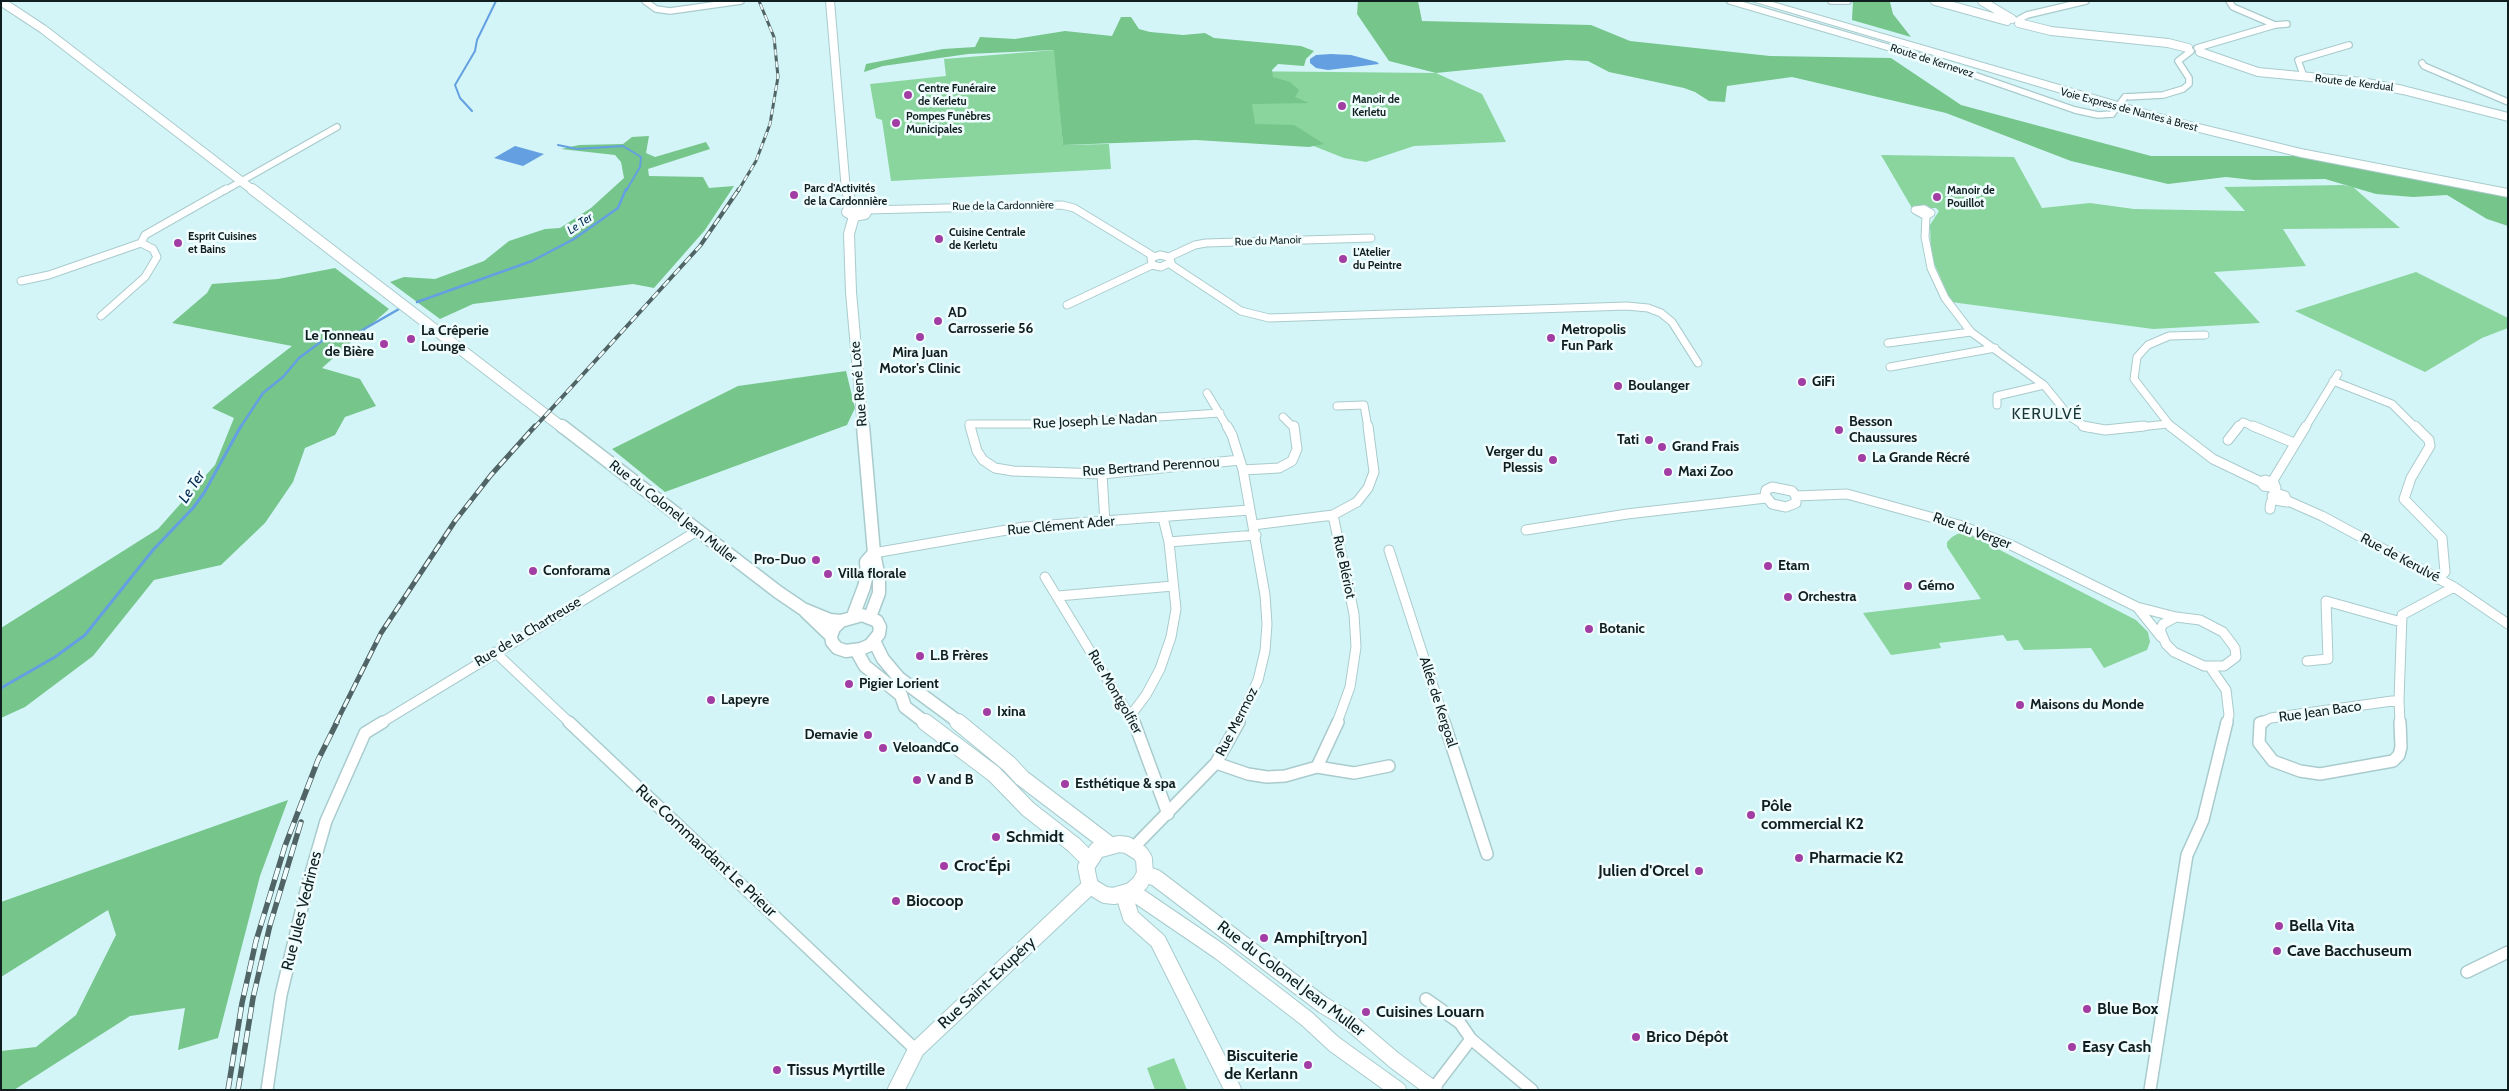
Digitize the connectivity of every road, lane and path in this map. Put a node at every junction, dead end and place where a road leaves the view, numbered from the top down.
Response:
1 (13, 1) edge
2 (645, 1) edge
3 (741, 1) edge
4 (830, 1) edge
5 (1730, 1) edge
6 (1757, 1) edge
7 (1772, 1) edge
8 (1831, 1) edge
9 (1848, 1) edge
10 (1935, 1) edge
11 (1982, 1) edge
12 (2086, 1) edge
13 (2229, 1) edge
14 (2, 2) edge
15 (2014, 21) junction
16 (2287, 24) dead end
17 (2275, 25) junction
18 (43, 29) junction
19 (2349, 45) dead end
20 (2194, 50) junction
21 (2422, 63) dead end
22 (2304, 77) junction
23 (2508, 102) edge
24 (2112, 114) joint
25 (2508, 117) edge
26 (337, 127) dead end
27 (240, 182) junction
28 (2508, 188) edge
29 (2508, 193) edge
30 (868, 210) joint
31 (854, 211) junction
32 (1926, 216) dead end
33 (1371, 238) dead end
34 (141, 243) junction
35 (1153, 256) junction
36 (1169, 260) junction
37 (1152, 265) junction
38 (20, 281) dead end
39 (1067, 305) dead end
40 (101, 316) dead end
41 (1971, 332) junction
42 (2205, 335) dead end
43 (1888, 343) dead end
44 (1995, 348) junction
45 (1698, 363) dead end
46 (1890, 367) dead end
47 (2338, 374) dead end
48 (2333, 381) junction
49 (2044, 385) junction
50 (1207, 392) dead end
51 (1997, 405) dead end
52 (1337, 406) dead end
53 (1220, 413) junction
54 (1283, 417) dead end
55 (969, 424) joint
56 (2167, 424) junction
57 (2228, 440) dead end
58 (2294, 443) junction
59 (1240, 460) junction
60 (1243, 470) junction
61 (1102, 474) junction
62 (2268, 484) junction
63 (1796, 496) junction
64 (1766, 498) junction
65 (2274, 498) junction
66 (2287, 499) junction
67 (2270, 509) dead end
68 (1250, 510) junction
69 (1333, 515) junction
70 (1163, 518) junction
71 (1105, 523) junction
72 (1254, 530) junction
73 (1526, 530) dead end
74 (697, 531) junction
75 (1169, 542) junction
76 (1389, 550) dead end
77 (874, 553) junction
78 (1045, 577) dead end
79 (2438, 578) junction
80 (1173, 586) junction
81 (2454, 587) junction
82 (1058, 596) junction
83 (2136, 607) junction
84 (804, 609) junction
85 (870, 617) junction
86 (2176, 617) junction
87 (847, 618) junction
88 (2402, 622) junction
89 (2508, 624) edge
90 (831, 636) junction
91 (2162, 637) junction
92 (874, 641) junction
93 (856, 650) junction
94 (495, 652) junction
95 (2307, 661) dead end
96 (2210, 667) junction
97 (2399, 700) junction
98 (1131, 715) junction
99 (362, 738) joint
100 (1216, 763) junction
101 (1389, 766) dead end
102 (1317, 767) junction
103 (1168, 814) junction
104 (1110, 845) junction
105 (1134, 848) junction
106 (1487, 854) dead end
107 (1088, 860) junction
108 (1145, 874) junction
109 (1090, 886) junction
110 (1128, 893) junction
111 (2508, 952) edge
112 (2467, 972) dead end
113 (1426, 999) dead end
114 (1471, 1039) junction
115 (916, 1050) junction
116 (1434, 1089) edge
117 (267, 1090) edge
118 (896, 1090) edge
119 (1233, 1090) edge
120 (1398, 1090) edge
121 (1532, 1090) edge
122 (2150, 1090) edge

1 - 18 main road
2 - 3 street
4 - 31 main road
5 - 24 street, Route de Kernevez
6 - 29 highway, Voie Express de Nantes à Brest
7 - 28 highway, Voie Express de Nantes à Brest
8 - 9 street
10 - 15 main road, Route de Kerdual
11 - 15 main road
12 - 15 street
13 - 17 street
14 - 18 main road
15 - 20 main road, Route de Kerdual
16 - 17 street
17 - 20 street
18 - 27 main road, Rue du Colonel Jean Muller
19 - 22 street
20 - 22 main road, Route de Kerdual
20 - 24 street, Route de Kernevez, bridge
21 - 23 street
22 - 25 main road, Route de Kerdual
26 - 27 street
27 - 34 street
27 - 74 main road, Rue du Colonel Jean Muller
30 - 31 main road
30 - 35 street, Rue de la Cardonnière
31 - 77 main road, Rue René Lote
32 - 41 street
33 - 36 street, Rue du Manoir
34 - 38 street
34 - 40 street
35 - 36 street
35 - 37 street
36 - 37 street
36 - 45 street
37 - 39 street
41 - 43 street
41 - 44 street
42 - 56 street
44 - 46 street
44 - 49 street
47 - 48 street
48 - 58 street
48 - 79 street
49 - 51 street
49 - 56 street
50 - 53 street, Rue Mermoz
52 - 69 street, Rue Blériot
53 - 55 street, Rue Joseph Le Nadan
53 - 59 street, Rue Mermoz
54 - 60 street
55 - 61 street, Rue Bertrand Perennou
56 - 62 street
57 - 58 street
58 - 62 street
59 - 60 street, Rue Mermoz
59 - 61 street, Rue Bertrand Perennou
60 - 68 street, Rue Mermoz
61 - 71 street
62 - 65 street
62 - 66 street
63 - 64 street
63 - 64 street
63 - 83 street, Rue du Verger
64 - 73 street
65 - 66 street
65 - 67 street
66 - 79 street, Rue de Kerulvé
68 - 70 street, Rue Clément Ader
68 - 72 street, Rue Mermoz
69 - 72 street
69 - 102 street, Rue Blériot
70 - 71 street, Rue Clément Ader
70 - 75 street
71 - 77 street, Rue Clément Ader
72 - 75 street
72 - 100 street, Rue Mermoz
74 - 84 main road, Rue du Colonel Jean Muller
74 - 94 street, Rue de la Chartreuse
75 - 80 street
76 - 106 street, Allée de Kergoal
77 - 85 main road, Rue René Lote
77 - 87 main road, Rue René Lote
78 - 82 street, Rue Montgolfier
79 - 81 street, Rue de Kerulvé
80 - 82 street
80 - 98 street
81 - 88 street
81 - 89 street, Rue de Kerulvé
82 - 98 street, Rue Montgolfier
83 - 86 street
83 - 91 street
84 - 87 main road, Rue du Colonel Jean Muller
84 - 90 main road, Rue du Colonel Jean Muller
85 - 87 main road
85 - 92 main road
86 - 91 street
86 - 96 street
87 - 90 main road
88 - 95 street
88 - 97 street, Rue Jean Baco
90 - 93 main road
91 - 96 street
92 - 93 main road
92 - 104 main road
93 - 107 main road
94 - 99 street, Rue de la Chartreuse
94 - 115 street, Rue Commandant Le Prieur
96 - 122 street
97 - 97 street, Rue Jean Baco
98 - 103 street, Rue Montgolfier
99 - 117 street, Rue Jules Vedrines
100 - 102 street
100 - 103 street, Rue Mermoz
101 - 102 street
103 - 105 street, Rue Mermoz
104 - 105 main road
104 - 107 main road
105 - 108 main road
107 - 109 main road
108 - 110 main road
108 - 116 main road, Rue du Colonel Jean Muller
109 - 110 main road
109 - 115 main road, Rue Saint-Exupéry
110 - 119 main road
110 - 120 main road, Rue du Colonel Jean Muller
111 - 112 street
113 - 114 street
114 - 116 street
114 - 121 street
115 - 118 main road, Rue Saint-Exupéry

